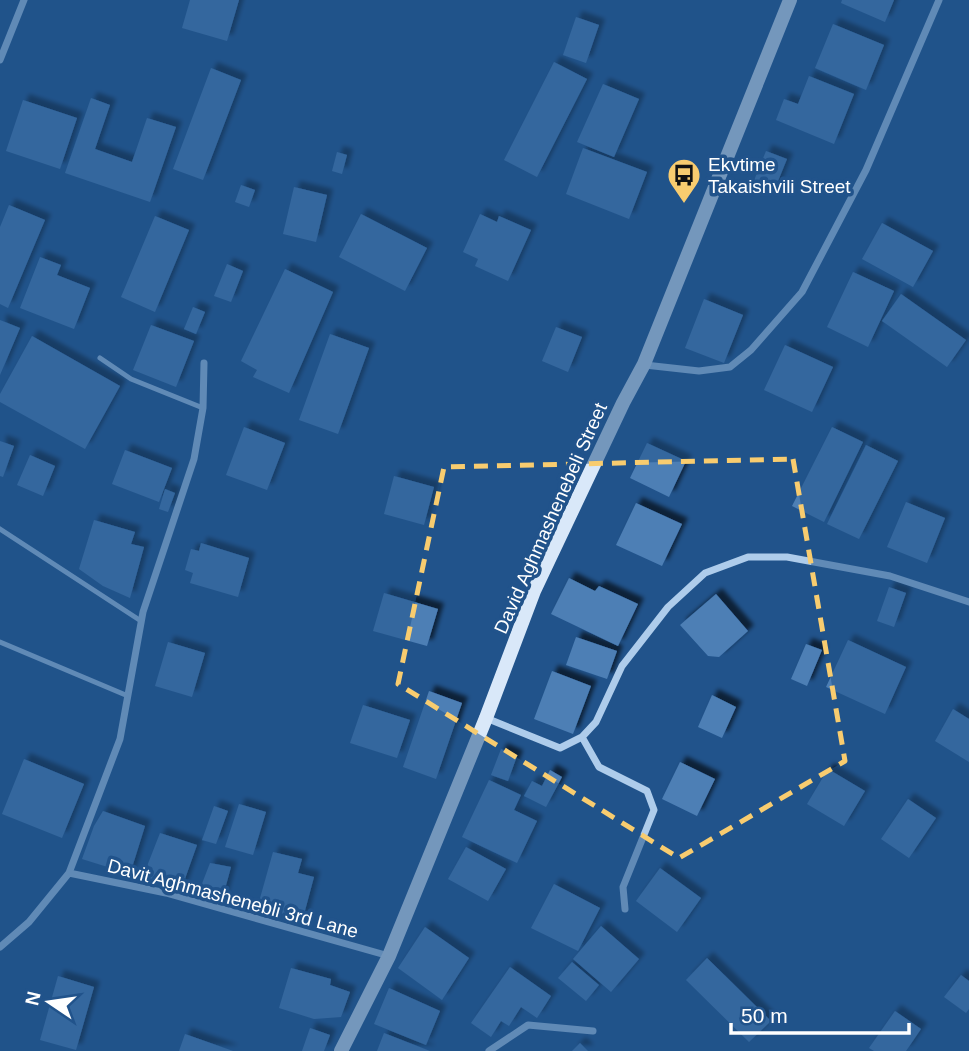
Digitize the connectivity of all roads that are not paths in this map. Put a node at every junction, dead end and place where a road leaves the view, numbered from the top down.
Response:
1 (24, 0) edge
2 (790, 0) edge
3 (939, 0) edge
4 (0, 60) edge
5 (100, 358) dead end
6 (204, 363) dead end
7 (644, 364) junction
8 (203, 408) junction
9 (0, 529) edge
10 (969, 602) edge
11 (141, 621) junction
12 (0, 642) edge
13 (128, 696) junction
14 (486, 718) junction
15 (582, 737) junction
16 (69, 873) junction
17 (625, 909) dead end
18 (0, 947) edge
19 (389, 956) junction
20 (593, 1031) dead end
21 (341, 1051) edge
22 (489, 1051) edge

1 - 4 street
2 - 7 street, David Aghmashenebeli Street
3 - 7 street
5 - 8 lane
6 - 8 street
7 - 14 street, David Aghmashenebeli Street
8 - 11 street
9 - 11 lane
10 - 15 street
11 - 13 street
12 - 13 lane
13 - 16 street
14 - 15 street
14 - 19 street, David Aghmashenebeli Street
15 - 17 street
16 - 18 street
16 - 19 street, Davit Aghmashenebli 3rd Lane
19 - 21 street, David Aghmashenebeli Street
20 - 22 street

